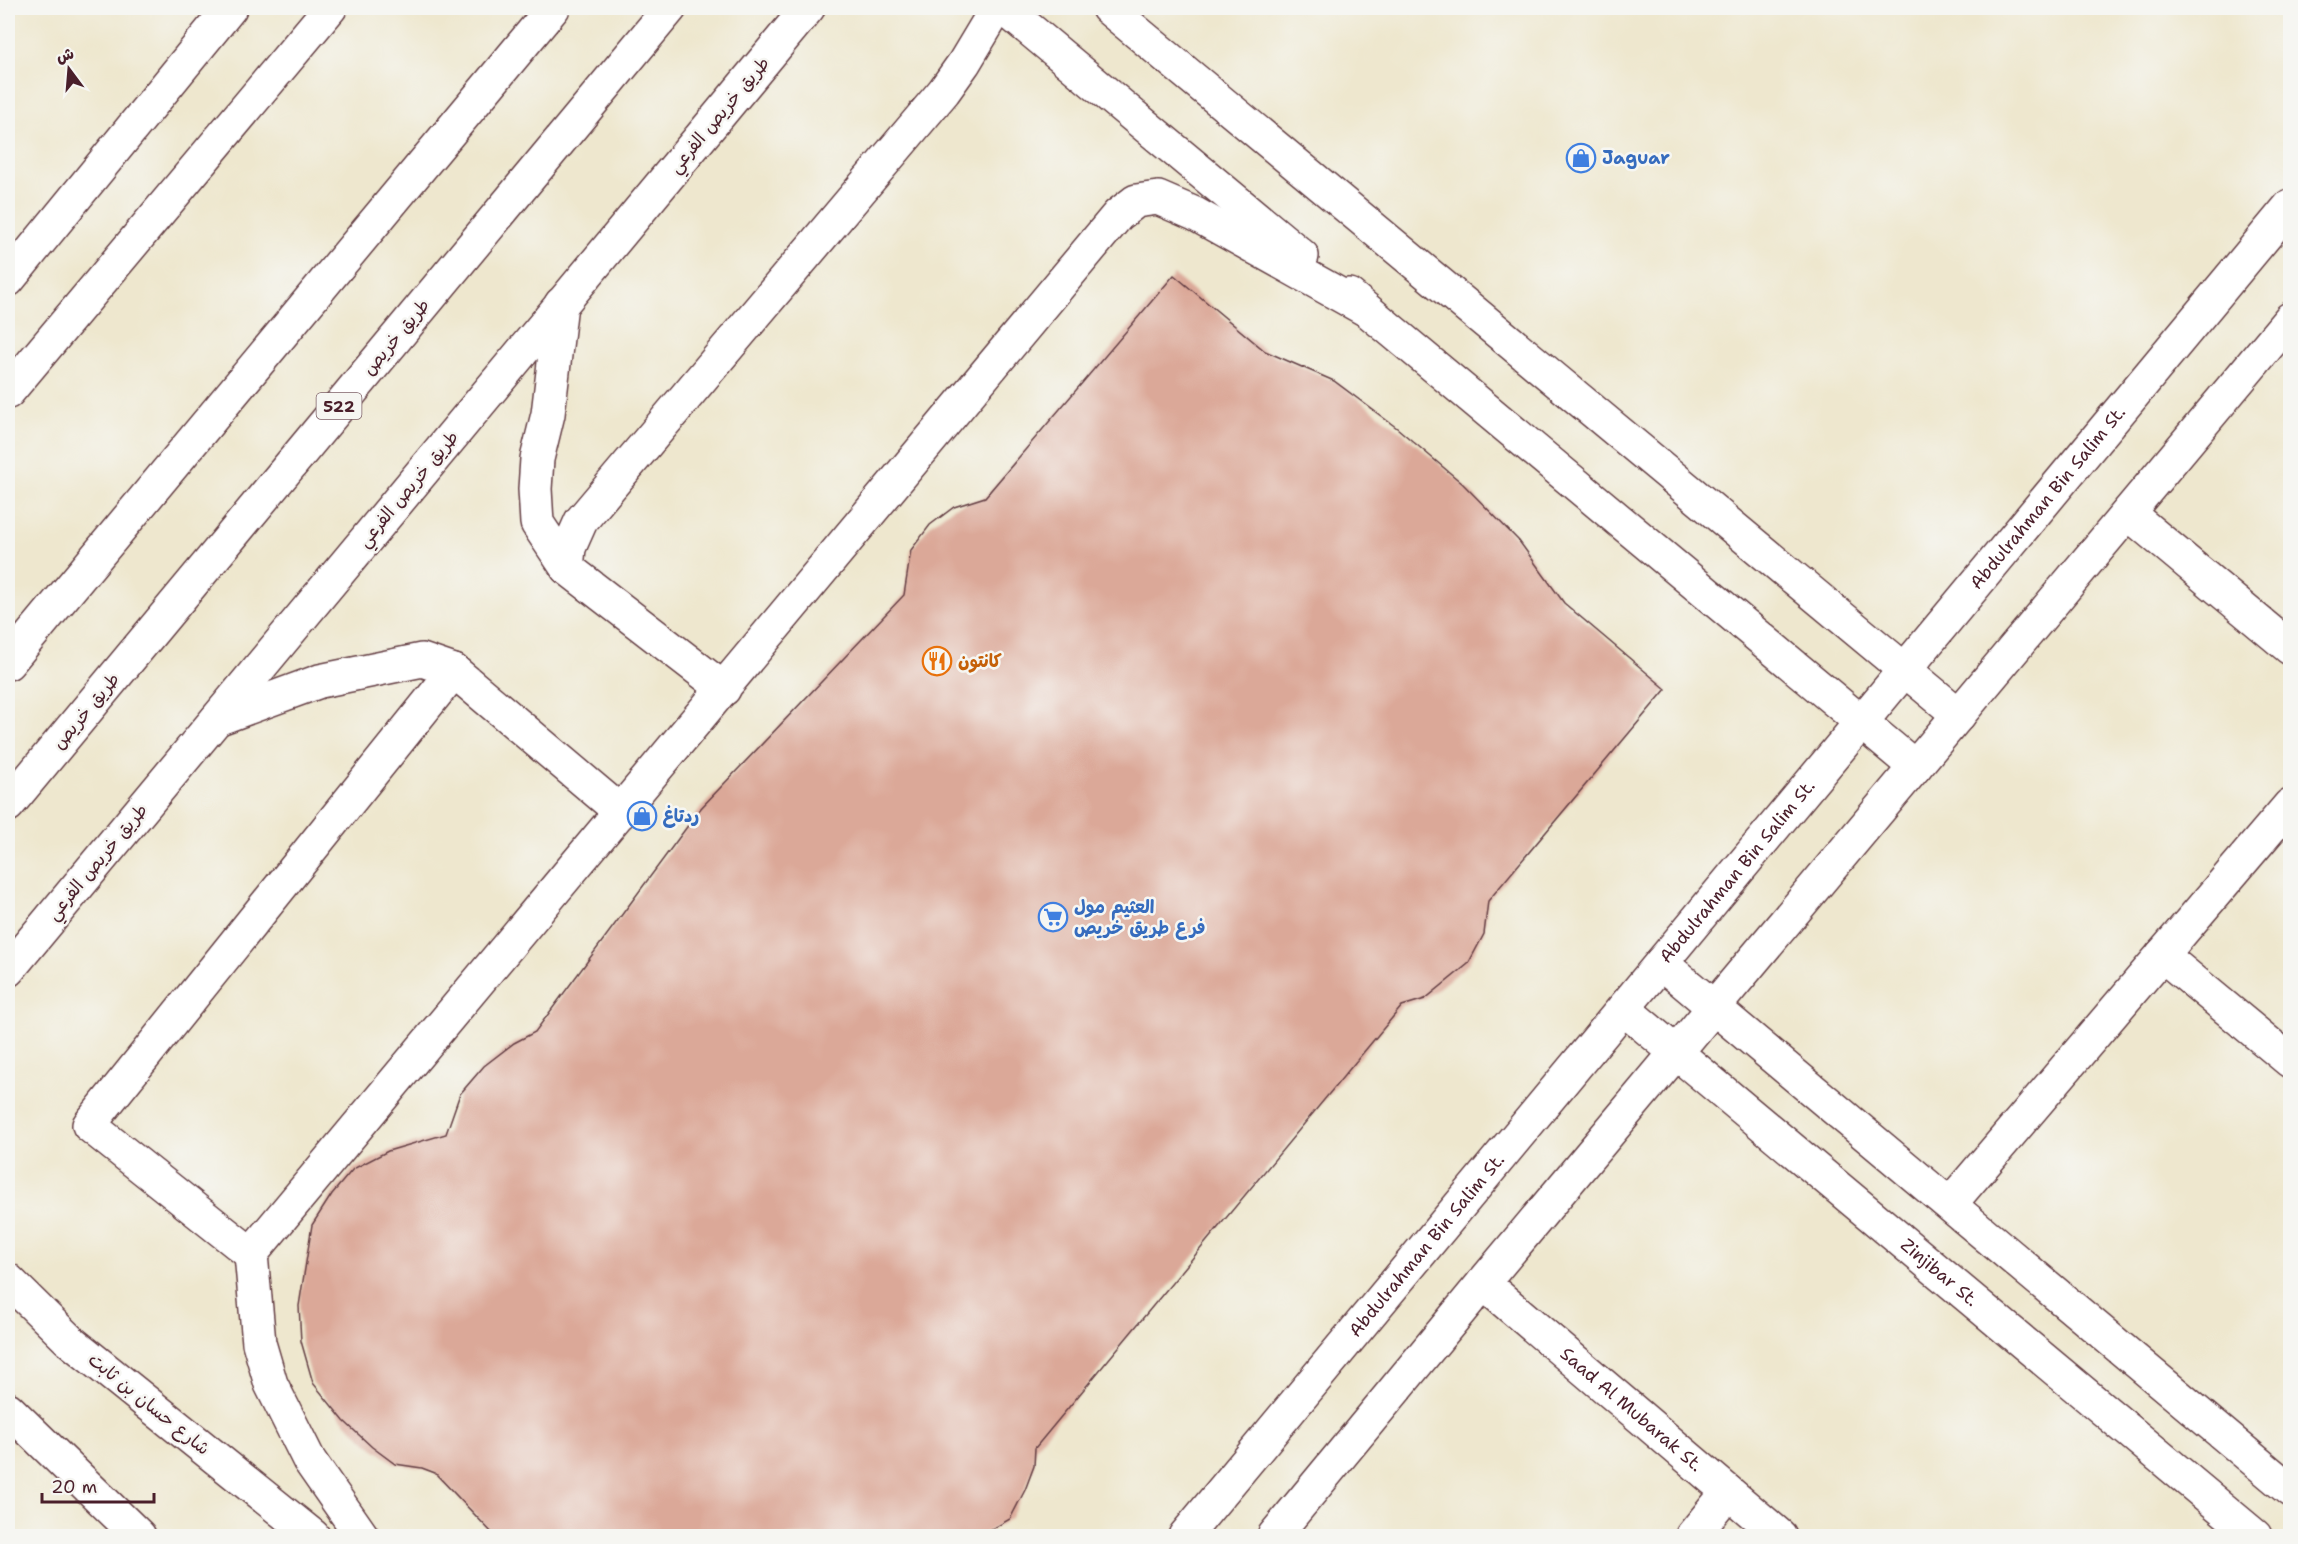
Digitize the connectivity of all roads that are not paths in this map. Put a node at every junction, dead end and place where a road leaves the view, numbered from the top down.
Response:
1 (230, 8) edge
2 (330, 8) edge
3 (553, 8) edge
4 (670, 8) edge
5 (808, 8) edge
6 (997, 8) edge
7 (1004, 8) edge
8 (1108, 8) edge
9 (2290, 206) edge
10 (8, 280) edge
11 (561, 304) junction
12 (1365, 309) junction
13 (2290, 319) edge
14 (8, 392) edge
15 (2128, 513) junction
16 (567, 568) junction
17 (2290, 648) edge
18 (8, 663) edge
19 (1905, 670) junction
20 (454, 671) junction
21 (724, 689) junction
22 (1959, 715) junction
23 (217, 719) junction
24 (1861, 723) junction
25 (1915, 767) junction
26 (8, 805) edge
27 (2290, 805) edge
28 (621, 812) junction
29 (92, 868) junction
30 (8, 937) edge
31 (2162, 955) junction
32 (1661, 963) junction
33 (8, 970) edge
34 (1714, 1008) junction
35 (1624, 1009) junction
36 (1676, 1052) junction
37 (2290, 1061) edge
38 (1950, 1204) junction
39 (251, 1254) junction
40 (8, 1280) edge
41 (1483, 1283) junction
42 (8, 1299) edge
43 (69, 1340) junction
44 (12, 1421) edge
45 (2290, 1490) edge
46 (1728, 1492) junction
47 (2249, 1535) edge
48 (140, 1536) edge
49 (313, 1536) edge
50 (362, 1536) edge
51 (1185, 1536) edge
52 (1274, 1536) edge
53 (1692, 1536) edge
54 (1780, 1536) edge

1 - 10 main road
2 - 14 main road
3 - 18 main road
4 - 26 main road, طريق خريص / 522
5 - 11 main road, طريق خريص الفرعي
6 - 16 main road
7 - 12 main road
8 - 19 main road
9 - 19 main road, Abdulrahman Bin Salim St.
11 - 16 main road
11 - 23 main road, طريق خريص الفرعي
12 - 21 main road
12 - 24 main road
13 - 15 main road
15 - 17 main road
15 - 22 main road
16 - 21 main road
19 - 22 main road
19 - 24 main road, Abdulrahman Bin Salim St.
20 - 23 main road
20 - 28 main road
20 - 39 main road
21 - 28 main road
22 - 25 main road
23 - 29 main road, طريق خريص الفرعي
24 - 25 main road
24 - 32 main road, Abdulrahman Bin Salim St.
25 - 34 main road
27 - 31 main road
28 - 39 main road
29 - 30 main road
29 - 33 main road, طريق خريص الفرعي
31 - 37 main road
31 - 38 main road
32 - 34 main road
32 - 35 main road, Abdulrahman Bin Salim St.
34 - 36 main road
34 - 38 main road
35 - 36 main road, Zinjibar St.
35 - 51 main road, Abdulrahman Bin Salim St.
36 - 41 main road
36 - 47 main road, Zinjibar St.
38 - 45 main road
39 - 50 main road
40 - 43 main road
41 - 46 main road, Saad Al Mubarak St.
41 - 52 main road
42 - 43 main road
43 - 49 main road, شارع حسان بن ثابت
44 - 48 main road
46 - 53 main road
46 - 54 main road, Saad Al Mubarak St.

